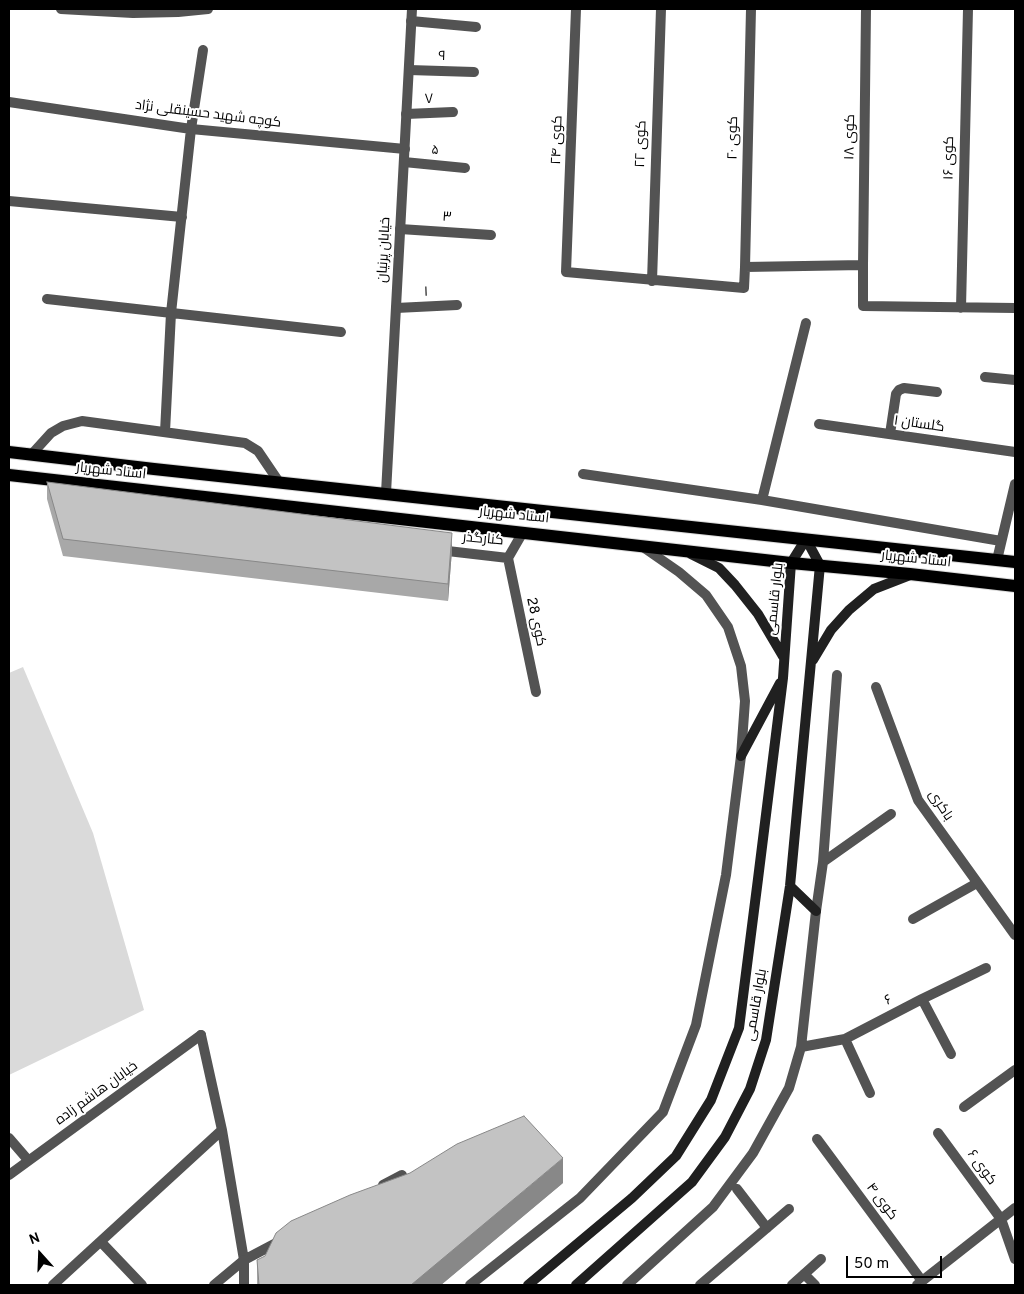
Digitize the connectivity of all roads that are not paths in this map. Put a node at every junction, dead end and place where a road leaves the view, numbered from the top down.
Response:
1 (61, 9) edge
2 (208, 9) edge
3 (412, 9) edge
4 (576, 9) edge
5 (660, 9) edge
6 (751, 9) edge
7 (866, 9) edge
8 (968, 9) edge
9 (177, 10) edge
10 (133, 11) edge
11 (411, 21) junction
12 (476, 27) dead end
13 (203, 50) dead end
14 (409, 70) junction
15 (474, 72) dead end
16 (9, 102) edge
17 (453, 112) dead end
18 (406, 114) junction
19 (191, 129) junction
20 (404, 149) junction
21 (404, 162) junction
22 (465, 168) dead end
23 (9, 200) edge
24 (182, 217) junction
25 (400, 229) junction
26 (491, 235) dead end
27 (863, 265) junction
28 (745, 267) junction
29 (652, 281) junction
30 (47, 299) dead end
31 (456, 306) dead end
32 (396, 308) junction
33 (961, 308) junction
34 (1015, 308) edge
35 (171, 313) junction
36 (806, 323) dead end
37 (341, 332) dead end
38 (985, 377) dead end
39 (1015, 380) edge
40 (937, 392) dead end
41 (819, 424) dead end
42 (165, 432) junction
43 (890, 434) junction
44 (9, 452) edge
45 (1015, 452) edge
46 (31, 454) junction
47 (84, 460) junction
48 (583, 474) dead end
49 (9, 475) edge
50 (279, 482) junction
51 (81, 484) junction
52 (1015, 484) edge
53 (386, 493) junction
54 (762, 500) junction
55 (523, 532) junction
56 (806, 539) junction
57 (1001, 541) junction
58 (640, 545) junction
59 (430, 548) edge
60 (683, 550) junction
61 (508, 558) junction
62 (997, 560) junction
63 (1015, 562) edge
64 (791, 563) junction
65 (820, 565) junction
66 (910, 574) junction
67 (1015, 586) edge
68 (784, 659) junction
69 (812, 663) junction
70 (836, 675) dead end
71 (783, 678) junction
72 (876, 688) dead end
73 (536, 692) dead end
74 (741, 756) junction
75 (891, 814) dead end
76 (823, 862) junction
77 (977, 883) junction
78 (790, 886) junction
79 (816, 911) junction
80 (913, 919) dead end
81 (1012, 925) edge
82 (1015, 935) edge
83 (986, 968) dead end
84 (922, 999) junction
85 (845, 1040) junction
86 (801, 1046) junction
87 (951, 1054) dead end
88 (1015, 1070) edge
89 (870, 1093) dead end
90 (964, 1107) dead end
91 (222, 1130) junction
92 (938, 1133) dead end
93 (9, 1138) edge
94 (817, 1139) dead end
95 (28, 1160) junction
96 (9, 1175) edge
97 (402, 1175) edge
98 (376, 1189) edge
99 (737, 1190) dead end
100 (1015, 1208) edge
101 (789, 1209) dead end
102 (1001, 1219) junction
103 (768, 1228) junction
104 (288, 1237) edge
105 (101, 1242) junction
106 (821, 1259) dead end
107 (1015, 1259) edge
108 (244, 1260) junction
109 (804, 1274) junction
110 (919, 1283) edge
111 (52, 1285) edge
112 (142, 1285) edge
113 (214, 1285) edge
114 (244, 1285) edge
115 (470, 1285) edge
116 (528, 1285) edge
117 (576, 1285) edge
118 (627, 1285) edge
119 (700, 1285) edge
120 (792, 1285) edge
121 (815, 1285) edge

1 - 10 street
2 - 9 street
3 - 11 street, خیابان پرنیان
4 - 29 street, کوی ۲۴
5 - 29 street, کوی ۲۲
6 - 28 street, کوی ۲۰
7 - 27 street, کوی ۱۸
8 - 33 street, کوی ۱۶
9 - 10 street
11 - 12 street
11 - 14 street, خیابان پرنیان
13 - 19 street
14 - 15 street, ۹
14 - 18 street, خیابان پرنیان
16 - 19 street, کوچه شهید حسینقلی نژاد
17 - 18 street, ۷
18 - 20 street, خیابان پرنیان
19 - 20 street, کوچه شهید حسینقلی نژاد
19 - 24 street
20 - 21 street, خیابان پرنیان
21 - 22 street, ۵
21 - 25 street, خیابان پرنیان
23 - 24 street
24 - 35 street
25 - 26 street, ۳
25 - 32 street, خیابان پرنیان
27 - 28 street
27 - 33 street, کوی ۱۸
28 - 29 street, کوی ۲۰
30 - 35 street
31 - 32 street, ۱
32 - 53 street, خیابان پرنیان
33 - 34 street
35 - 37 street
35 - 42 street
36 - 54 street
38 - 39 street
40 - 43 street
41 - 43 street, ۱ گلستان
42 - 46 street
42 - 50 street
43 - 45 street, ۱ گلستان
44 - 46 main road, استاد شهریار
46 - 47 main road, استاد شهریار
47 - 50 main road, استاد شهریار
47 - 51 main road
48 - 54 street
49 - 51 main road, استاد شهریار
50 - 53 main road, استاد شهریار
51 - 55 main road, استاد شهریار
52 - 57 street
53 - 56 main road, استاد شهریار
54 - 57 street
55 - 58 main road, استاد شهریار
55 - 61 street, کنارگذر
56 - 62 main road, استاد شهریار
56 - 64 main road, بلوار قاسمی
56 - 65 main road
57 - 62 street
58 - 60 main road, استاد شهریار
58 - 74 street
59 - 61 street, کنارگذر
60 - 64 main road, استاد شهریار
60 - 68 main road
61 - 73 street, کوی 28
62 - 63 main road, استاد شهریار
64 - 65 main road, استاد شهریار
64 - 68 main road, بلوار قاسمی
65 - 66 main road, استاد شهریار
65 - 69 main road, بلوار قاسمی
66 - 67 main road, استاد شهریار
66 - 69 main road
68 - 71 main road, بلوار قاسمی
69 - 78 main road, بلوار قاسمی
70 - 76 street
71 - 74 main road
71 - 116 main road, بلوار قاسمی
72 - 77 street, باکری
74 - 115 street
75 - 76 street
76 - 79 street
77 - 80 street
77 - 81 street, باکری
78 - 79 main road
78 - 117 main road, بلوار قاسمی
79 - 86 street
81 - 82 street, باکری
83 - 84 street, ۶
84 - 85 street, ۶
84 - 87 street
85 - 86 street, ۶
85 - 89 street
86 - 118 street
88 - 90 street
91 - 95 street, خیابان هاشم زاده
91 - 105 street
91 - 108 street
92 - 102 street, کوی ۶
93 - 95 street
94 - 110 street, کوی ۴
95 - 96 street, خیابان هاشم زاده
97 - 98 street
99 - 103 street
100 - 102 street
101 - 103 street
102 - 107 street, کوی ۶
102 - 110 street
103 - 119 street
104 - 108 street
105 - 111 street
105 - 112 street
106 - 109 street
108 - 113 street
108 - 114 street
109 - 120 street
109 - 121 street

